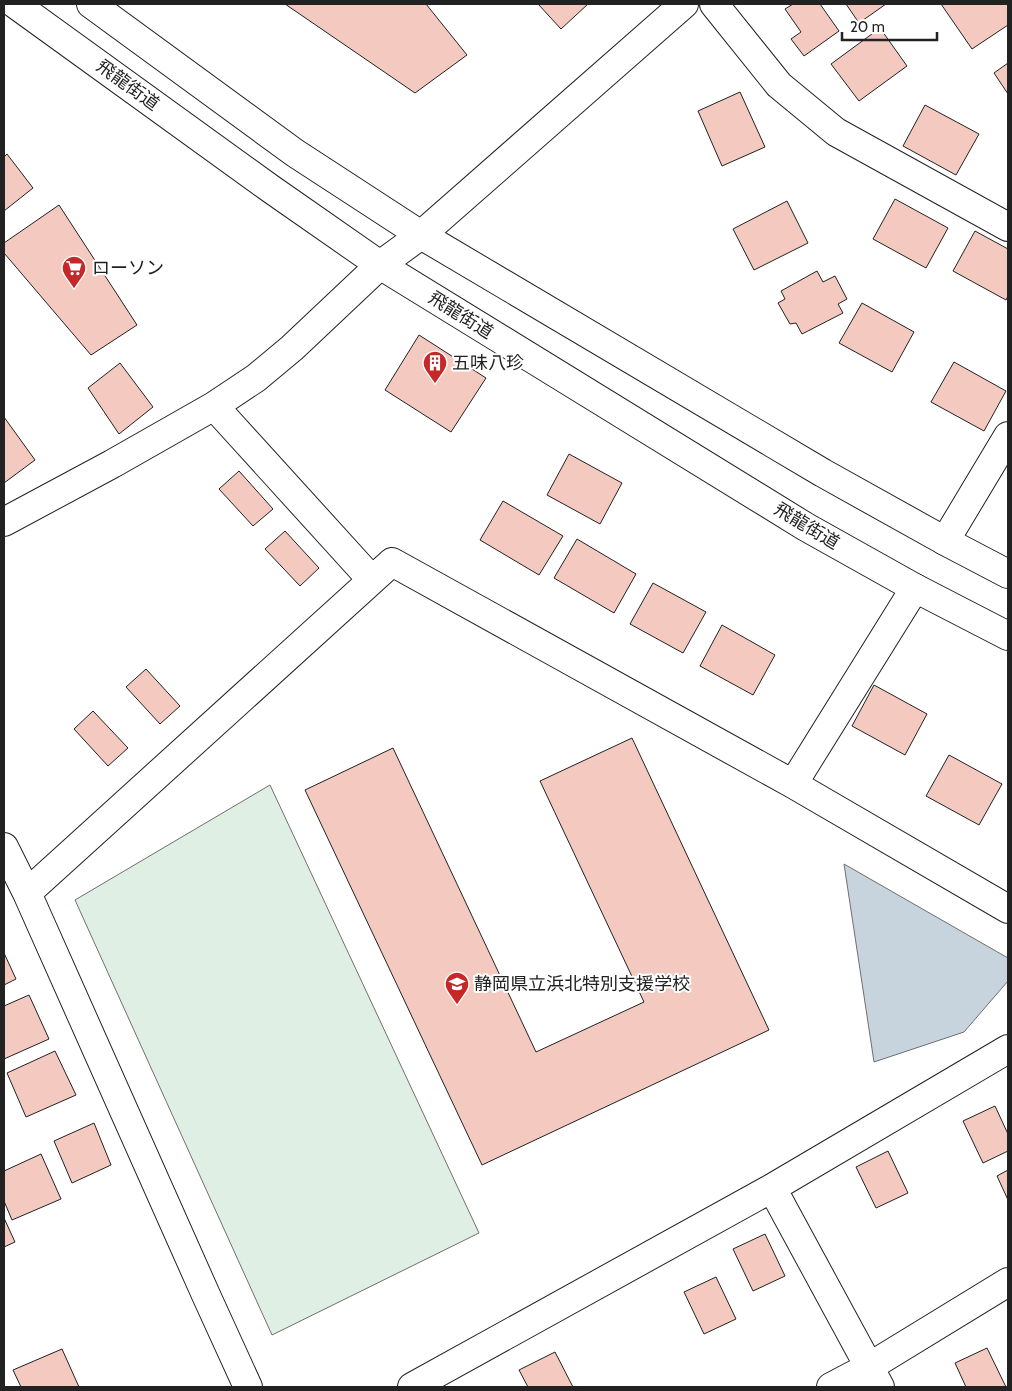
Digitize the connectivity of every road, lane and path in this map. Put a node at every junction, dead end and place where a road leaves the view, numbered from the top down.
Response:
1 (15, 4) edge
2 (91, 4) edge
3 (684, 4) edge
4 (714, 4) edge
5 (1008, 227) edge
6 (421, 234) junction
7 (380, 266) junction
8 (214, 406) junction
9 (1008, 436) edge
10 (4, 522) edge
11 (945, 541) junction
12 (1008, 574) edge
13 (372, 580) junction
14 (915, 588) junction
15 (1008, 636) edge
16 (793, 784) junction
17 (4, 847) edge
18 (27, 893) junction
19 (1008, 909) edge
20 (1008, 1049) edge
21 (772, 1188) junction
22 (1008, 1282) edge
23 (874, 1377) edge
24 (248, 1387) edge
25 (412, 1387) edge
26 (831, 1387) edge

1 - 7 main road, 飛龍街道
2 - 6 main road
3 - 6 main road
4 - 5 main road
6 - 7 main road
6 - 11 main road
7 - 8 main road
7 - 14 main road, 飛龍街道
8 - 10 main road
8 - 13 main road
9 - 11 main road
11 - 12 main road
13 - 16 main road
13 - 18 main road
14 - 15 main road, 飛龍街道
14 - 16 main road
16 - 19 main road
17 - 18 main road
18 - 24 main road
20 - 21 main road
21 - 23 main road
21 - 25 main road
22 - 23 main road
23 - 26 main road

